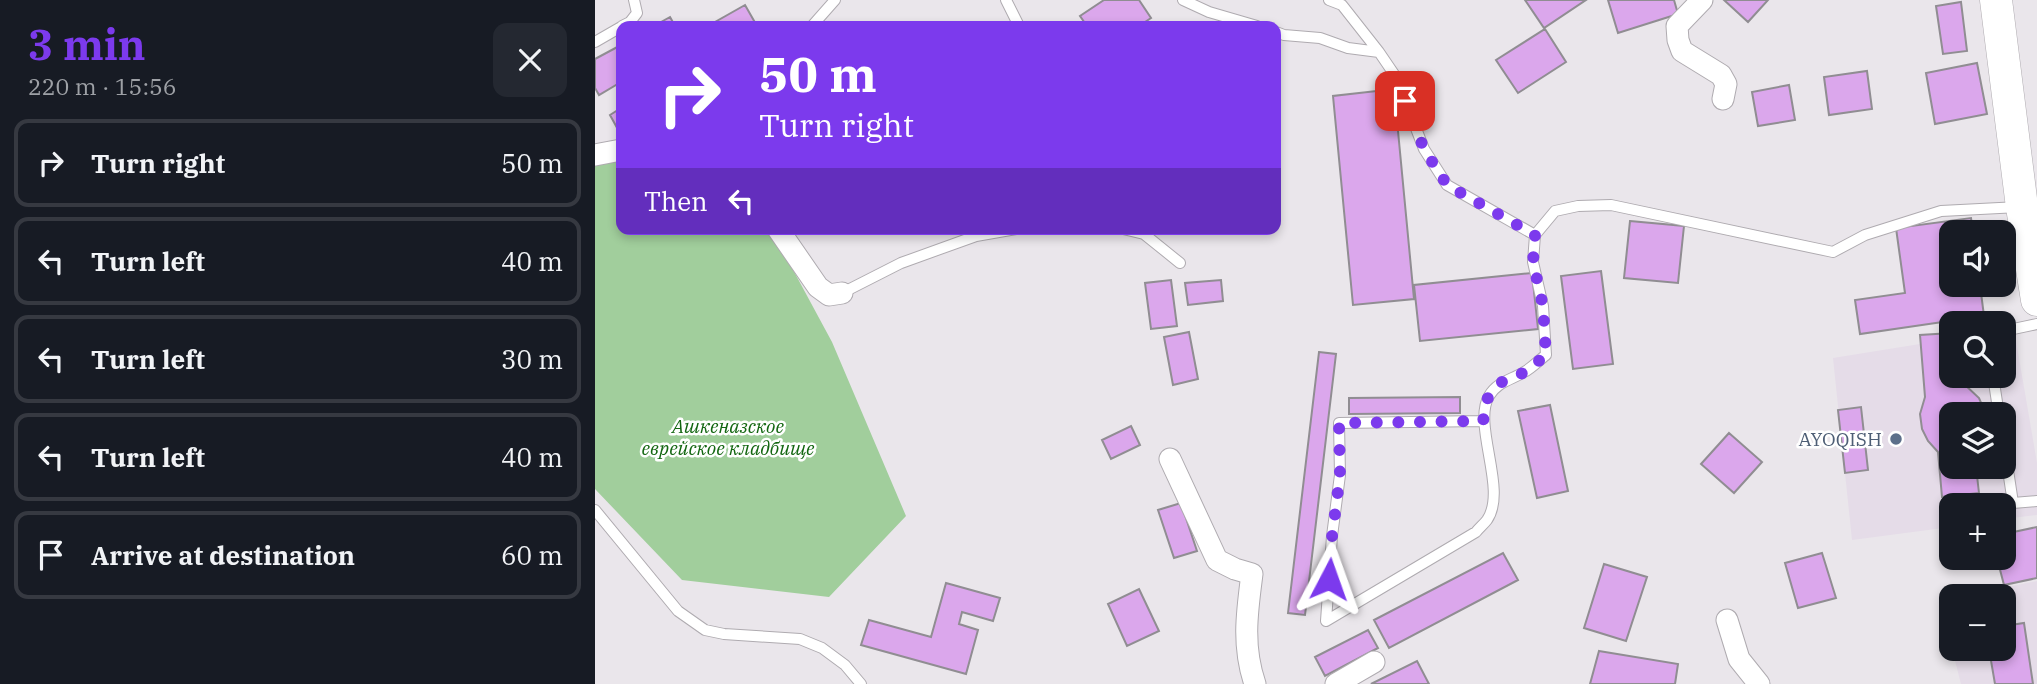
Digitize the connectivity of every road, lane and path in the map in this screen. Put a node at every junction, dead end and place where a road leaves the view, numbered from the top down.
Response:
1 (634, 0) edge
2 (835, 0) edge
3 (1006, 0) edge
4 (1183, 0) edge
5 (1329, 0) edge
6 (1702, 0) edge
7 (1996, 0) edge
8 (630, 21) edge
9 (816, 21) edge
10 (1016, 21) edge
11 (1240, 21) edge
12 (616, 30) edge
13 (1281, 34) edge
14 (595, 42) edge
15 (1379, 52) junction
16 (1723, 99) dead end
17 (616, 151) edge
18 (595, 155) edge
19 (2022, 207) junction
20 (782, 235) edge
21 (982, 235) edge
22 (1146, 235) edge
23 (1535, 235) junction
24 (1180, 263) dead end
25 (842, 293) joint
26 (2037, 300) edge
27 (2037, 324) edge
28 (2016, 328) edge
29 (1483, 421) junction
30 (1170, 459) dead end
31 (2009, 479) edge
32 (2037, 500) edge
33 (595, 510) edge
34 (1727, 620) dead end
35 (1374, 662) dead end
36 (861, 684) edge
37 (1255, 684) edge
38 (1336, 684) edge
39 (1759, 684) edge

1 - 8 lane
2 - 9 lane
3 - 10 lane
4 - 11 lane
5 - 15 lane
6 - 16 street
7 - 19 main road
12 - 14 lane
13 - 15 lane
15 - 23 lane
17 - 18 street
19 - 23 lane
19 - 26 main road
20 - 25 street
21 - 25 lane
22 - 24 lane
23 - 29 lane
27 - 28 lane
29 - 29 lane
30 - 37 street
31 - 32 lane
33 - 36 lane
34 - 39 street
35 - 38 street

